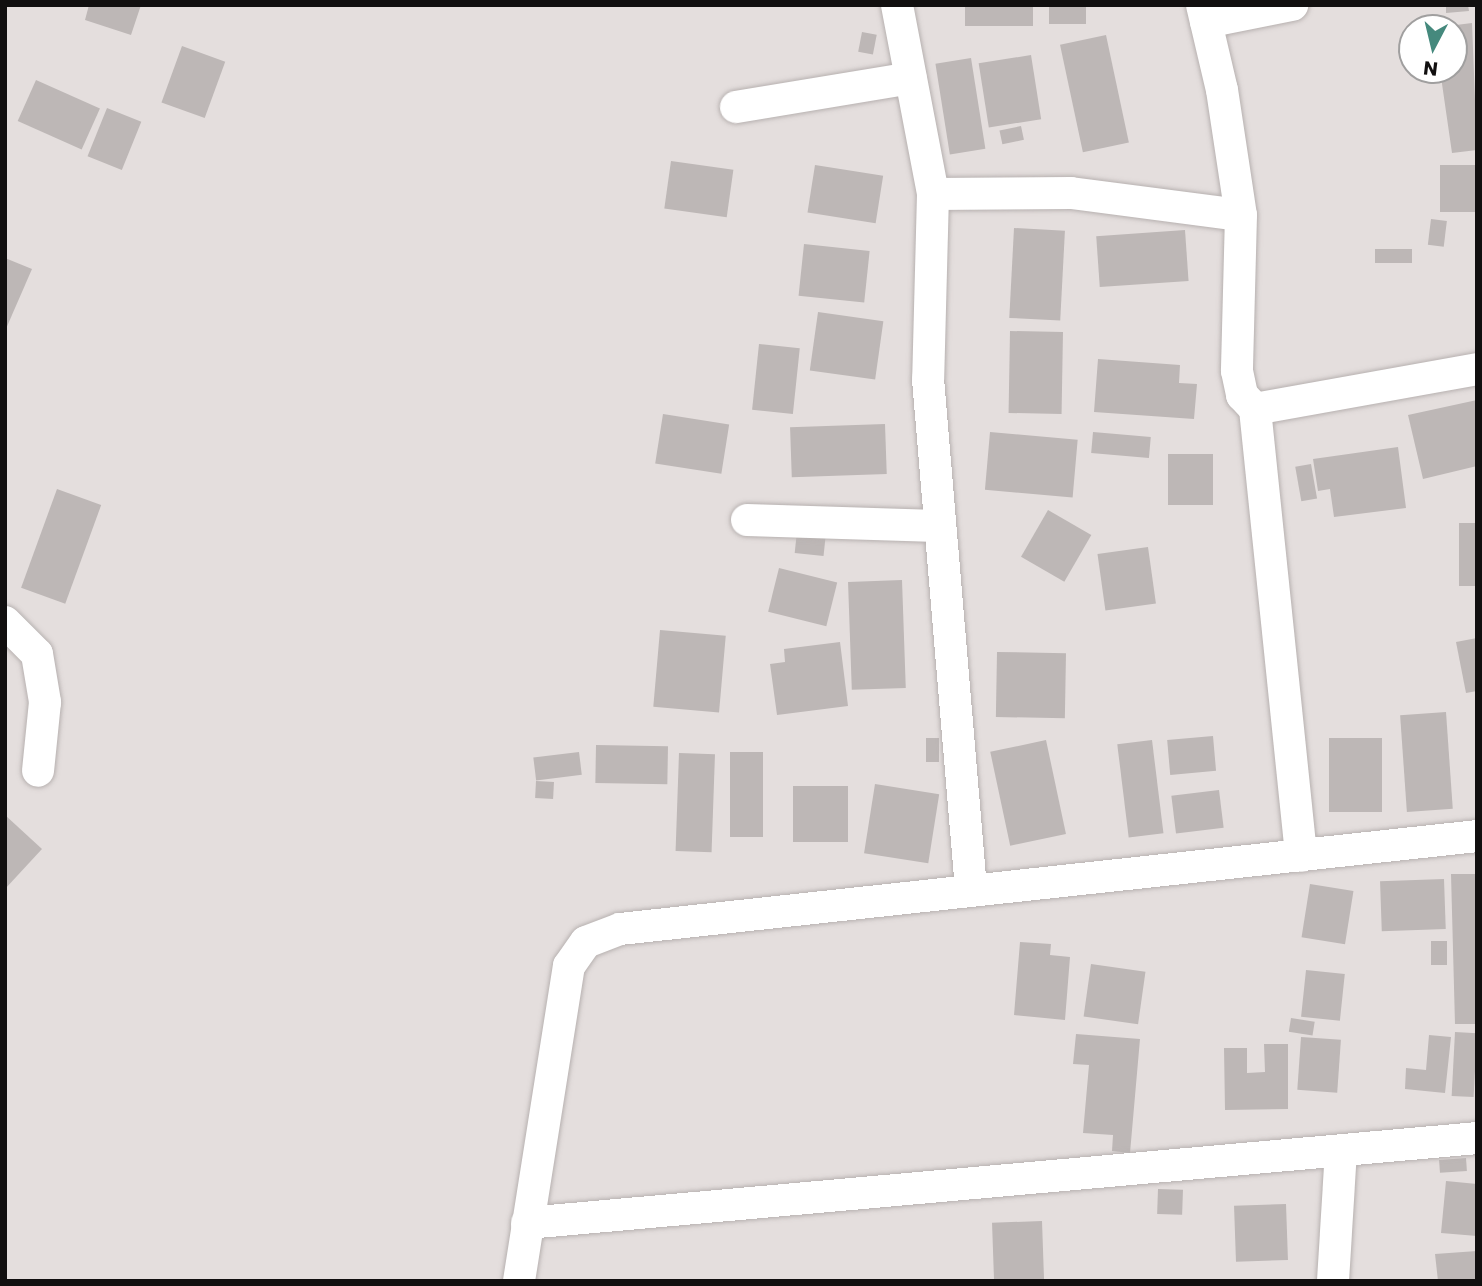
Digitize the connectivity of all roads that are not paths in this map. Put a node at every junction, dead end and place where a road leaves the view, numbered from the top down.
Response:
1 (897, 5) edge
2 (1292, 5) edge
3 (1204, 14) edge
4 (911, 78) junction
5 (736, 107) dead end
6 (933, 194) junction
7 (1241, 215) junction
8 (1477, 369) edge
9 (1255, 409) junction
10 (747, 520) dead end
11 (937, 526) junction
12 (5, 622) edge
13 (38, 771) dead end
14 (1477, 836) edge
15 (1301, 856) junction
16 (971, 889) junction
17 (1477, 1138) edge
18 (1342, 1151) junction
19 (527, 1223) junction
20 (519, 1281) edge
21 (1333, 1281) edge

1 - 4 street
2 - 3 street
3 - 7 street
4 - 5 street
4 - 6 street
6 - 7 street
6 - 11 street
7 - 9 street
8 - 9 street
9 - 15 street
10 - 11 street
11 - 16 street
12 - 13 street
14 - 15 street
15 - 16 street
16 - 19 street
17 - 18 street
18 - 19 street
18 - 21 street
19 - 20 street

